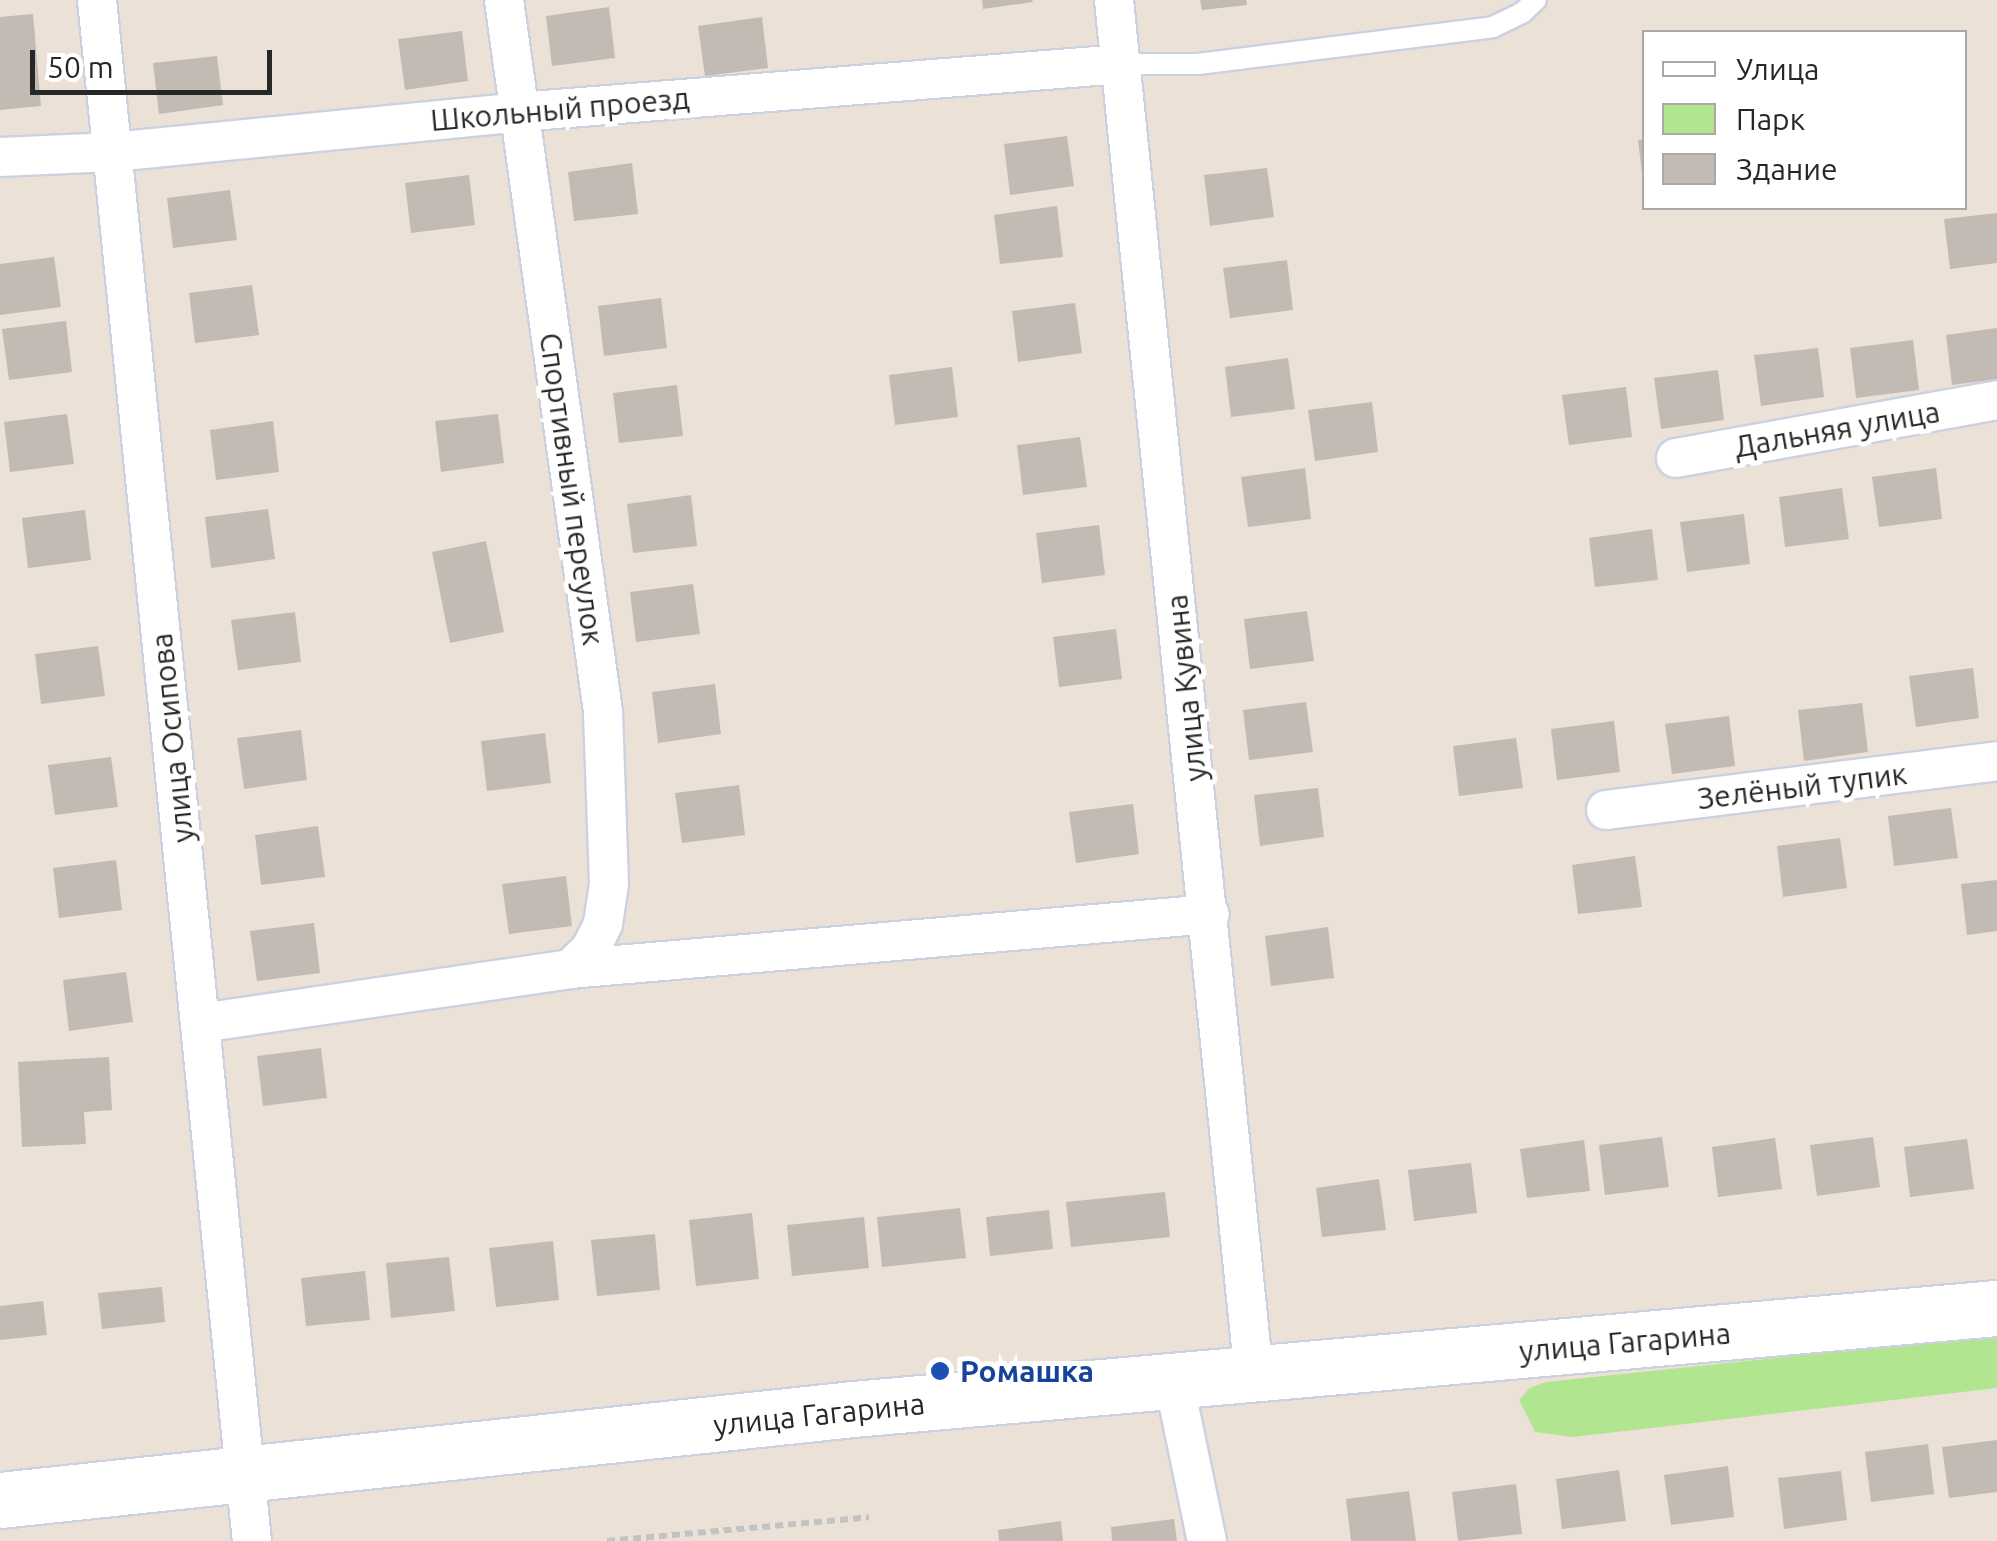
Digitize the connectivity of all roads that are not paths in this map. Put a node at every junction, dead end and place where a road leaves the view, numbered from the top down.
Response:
1 (97, 0) edge
2 (504, 0) edge
3 (1114, 0) edge
4 (1536, 0) edge
5 (1121, 64) junction
6 (519, 112) junction
7 (113, 152) junction
8 (0, 157) edge
9 (1997, 400) edge
10 (1676, 458) dead end
11 (1997, 762) edge
12 (1606, 810) dead end
13 (1210, 914) junction
14 (570, 969) junction
15 (201, 1023) junction
16 (1997, 1308) edge
17 (1254, 1376) junction
18 (1174, 1382) junction
19 (242, 1476) junction
20 (0, 1500) edge
21 (252, 1541) edge
22 (1207, 1541) edge

1 - 7 street, улица Осипова
2 - 6 street, Спортивный переулок
3 - 5 street, улица Кувина
4 - 5 lane
5 - 6 street, Школьный проезд
5 - 13 street, улица Кувина
6 - 7 street, Школьный проезд
6 - 14 street, Спортивный переулок
7 - 8 street, Школьный проезд
7 - 15 street, улица Осипова
9 - 10 street, Дальняя улица
11 - 12 street, Зелёный тупик
13 - 14 street
13 - 17 street, улица Кувина
14 - 15 street
15 - 19 street, улица Осипова
16 - 17 main road, улица Гагарина
17 - 18 main road, улица Гагарина
18 - 19 main road, улица Гагарина
18 - 22 street
19 - 20 main road, улица Гагарина
19 - 21 street, улица Осипова

